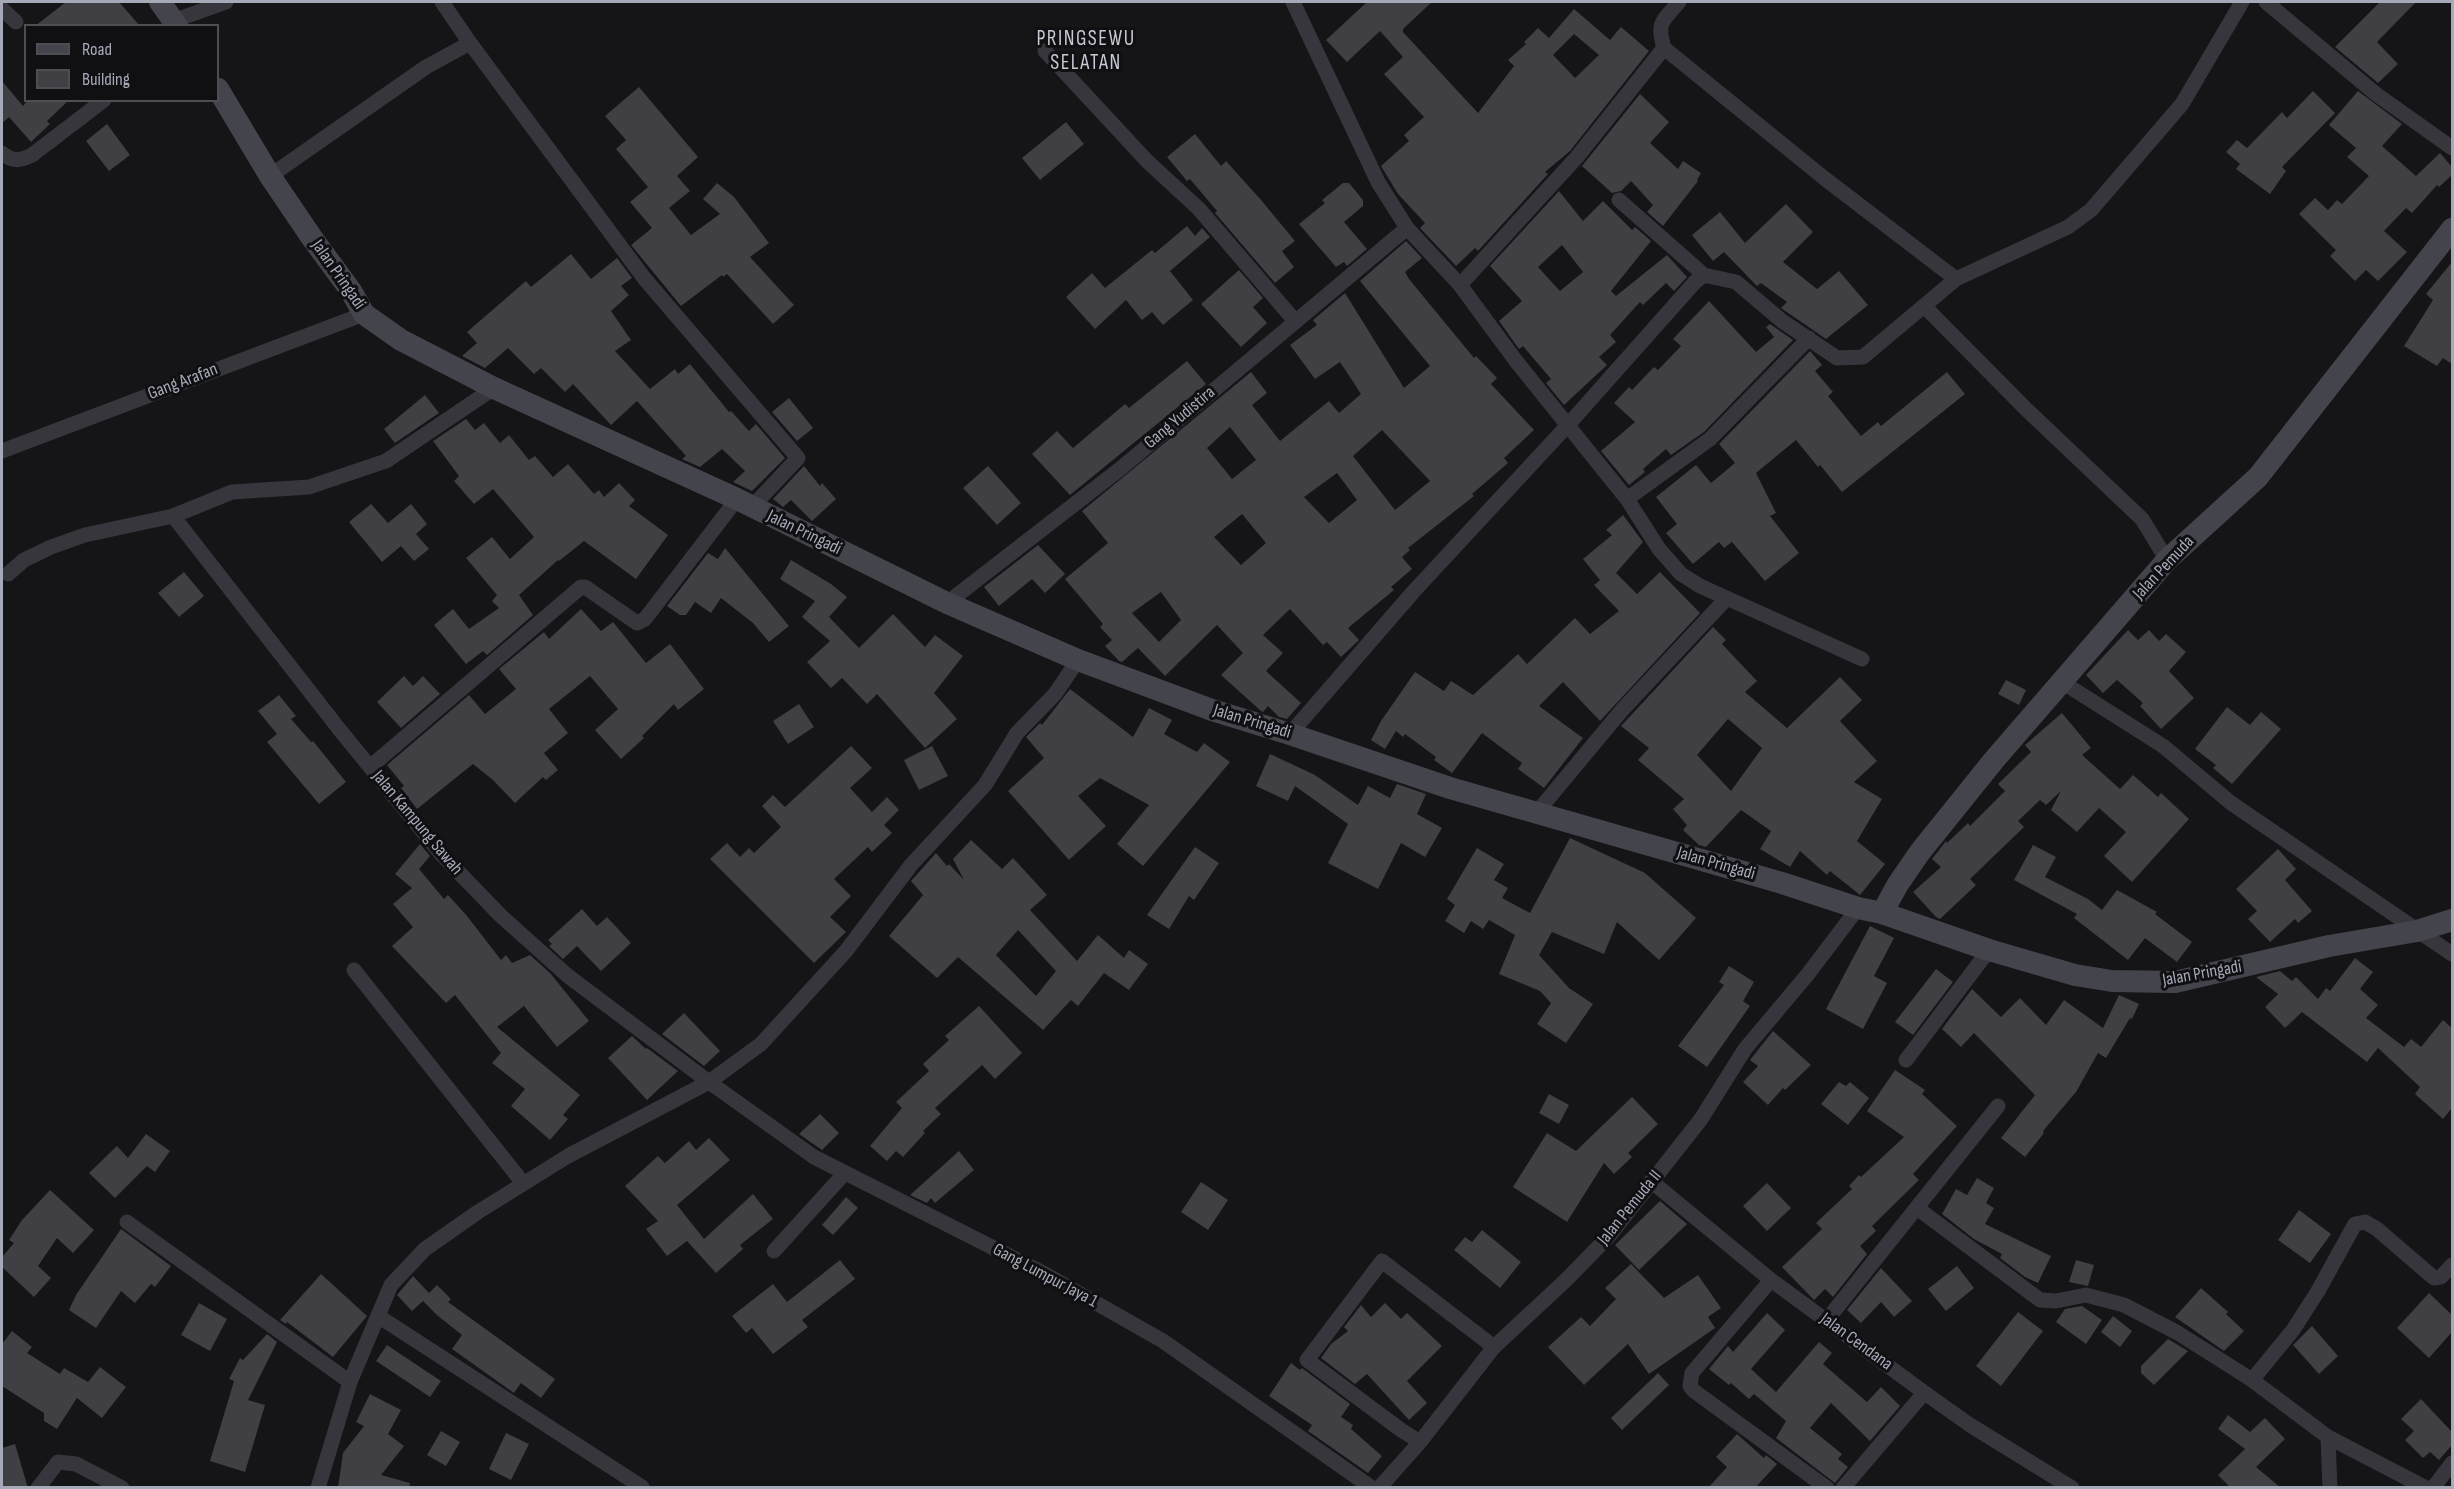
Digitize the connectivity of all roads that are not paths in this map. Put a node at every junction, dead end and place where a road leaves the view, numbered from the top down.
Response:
1 (160, 2) edge
2 (226, 2) edge
3 (442, 2) edge
4 (1293, 2) edge
5 (1679, 2) edge
6 (2242, 2) edge
7 (2266, 2) edge
8 (2, 9) edge
9 (16, 22) dead end
10 (175, 23) edge
11 (470, 43) junction
12 (1664, 48) junction
13 (1045, 51) dead end
14 (219, 91) edge
15 (101, 102) edge
16 (2452, 148) edge
17 (2, 153) edge
18 (270, 176) junction
19 (1619, 200) dead end
20 (1407, 228) junction
21 (2452, 229) edge
22 (1704, 275) junction
23 (1956, 279) junction
24 (1460, 285) junction
25 (1925, 307) junction
26 (364, 314) junction
27 (1295, 321) junction
28 (1809, 338) junction
29 (494, 388) junction
30 (1567, 426) junction
31 (2, 451) edge
32 (1627, 499) junction
33 (744, 503) junction
34 (172, 516) junction
35 (2167, 560) junction
36 (8, 574) dead end
37 (1727, 598) junction
38 (947, 603) junction
39 (1862, 659) dead end
40 (1078, 660) junction
41 (2062, 682) junction
42 (1290, 734) junction
43 (370, 767) junction
44 (1538, 811) junction
45 (1857, 908) junction
46 (1882, 913) junction
47 (2452, 920) edge
48 (2417, 931) junction
49 (1989, 950) junction
50 (2452, 954) edge
51 (354, 970) dead end
52 (1906, 1060) dead end
53 (709, 1082) junction
54 (1998, 1106) dead end
55 (844, 1174) junction
56 (1651, 1181) junction
57 (523, 1183) junction
58 (1917, 1208) junction
59 (127, 1222) dead end
60 (774, 1251) dead end
61 (2452, 1265) edge
62 (1771, 1280) junction
63 (378, 1316) junction
64 (1826, 1321) junction
65 (1494, 1347) junction
66 (2252, 1380) junction
67 (350, 1382) junction
68 (1924, 1393) junction
69 (2328, 1437) junction
70 (1420, 1442) junction
71 (2452, 1463) edge
72 (642, 1487) edge
73 (38, 1488) edge
74 (122, 1488) edge
75 (318, 1488) edge
76 (1372, 1488) edge
77 (1379, 1488) edge
78 (1827, 1488) edge
79 (1843, 1488) edge
80 (2072, 1488) edge
81 (2330, 1488) edge
82 (2426, 1488) edge
83 (2433, 1488) edge

1 - 10 street
2 - 10 street
3 - 11 street
4 - 20 street
5 - 12 street
6 - 23 street
7 - 16 street
8 - 9 street
11 - 18 street
11 - 33 street
12 - 23 street
12 - 24 street
13 - 27 street
14 - 18 street, Jalan Pringadi
15 - 17 street
18 - 26 street, Jalan Pringadi
19 - 22 street
20 - 24 street
20 - 27 street, Gang Yudistira
21 - 35 street, Jalan Pemuda
22 - 28 street
22 - 30 street
23 - 25 street
24 - 30 street
25 - 28 street
25 - 35 street
26 - 29 street, Jalan Pringadi
26 - 31 street, Gang Arafan
27 - 38 street, Gang Yudistira
28 - 32 street
29 - 33 street, Jalan Pringadi
29 - 34 street
30 - 32 street
30 - 42 street
32 - 37 street
33 - 38 street, Jalan Pringadi
33 - 43 street
34 - 36 street
34 - 43 street, Jalan Kampung Sawah
35 - 41 street, Jalan Pemuda
37 - 39 street
37 - 44 street
38 - 40 street, Jalan Pringadi
40 - 42 street, Jalan Pringadi
40 - 53 street
41 - 46 street, Jalan Pemuda
41 - 48 street
42 - 44 street, Jalan Pringadi
43 - 53 street, Jalan Kampung Sawah
44 - 45 street, Jalan Pringadi
45 - 46 street, Jalan Pringadi
45 - 56 street, Jalan Pemuda II
46 - 49 street, Jalan Pringadi
47 - 48 street, Jalan Pringadi
48 - 49 street, Jalan Pringadi
48 - 50 street
49 - 52 street
51 - 57 street
53 - 55 street, Gang Lumpur Jaya 1
53 - 57 street
54 - 58 street
55 - 60 street
55 - 76 street, Gang Lumpur Jaya 1
56 - 62 street, Jalan Cendana
56 - 65 street, Jalan Pemuda II
57 - 63 street
58 - 64 street
58 - 66 street
59 - 67 street
61 - 66 street
62 - 64 street, Jalan Cendana
62 - 78 street
63 - 67 street
63 - 72 street
64 - 68 street, Jalan Cendana
65 - 70 street, Jalan Pemuda II
65 - 70 street
66 - 69 street
67 - 75 street
68 - 79 street
68 - 80 street, Jalan Cendana
69 - 81 street
69 - 82 street
70 - 77 street, Jalan Pemuda II
71 - 83 street
73 - 74 street

